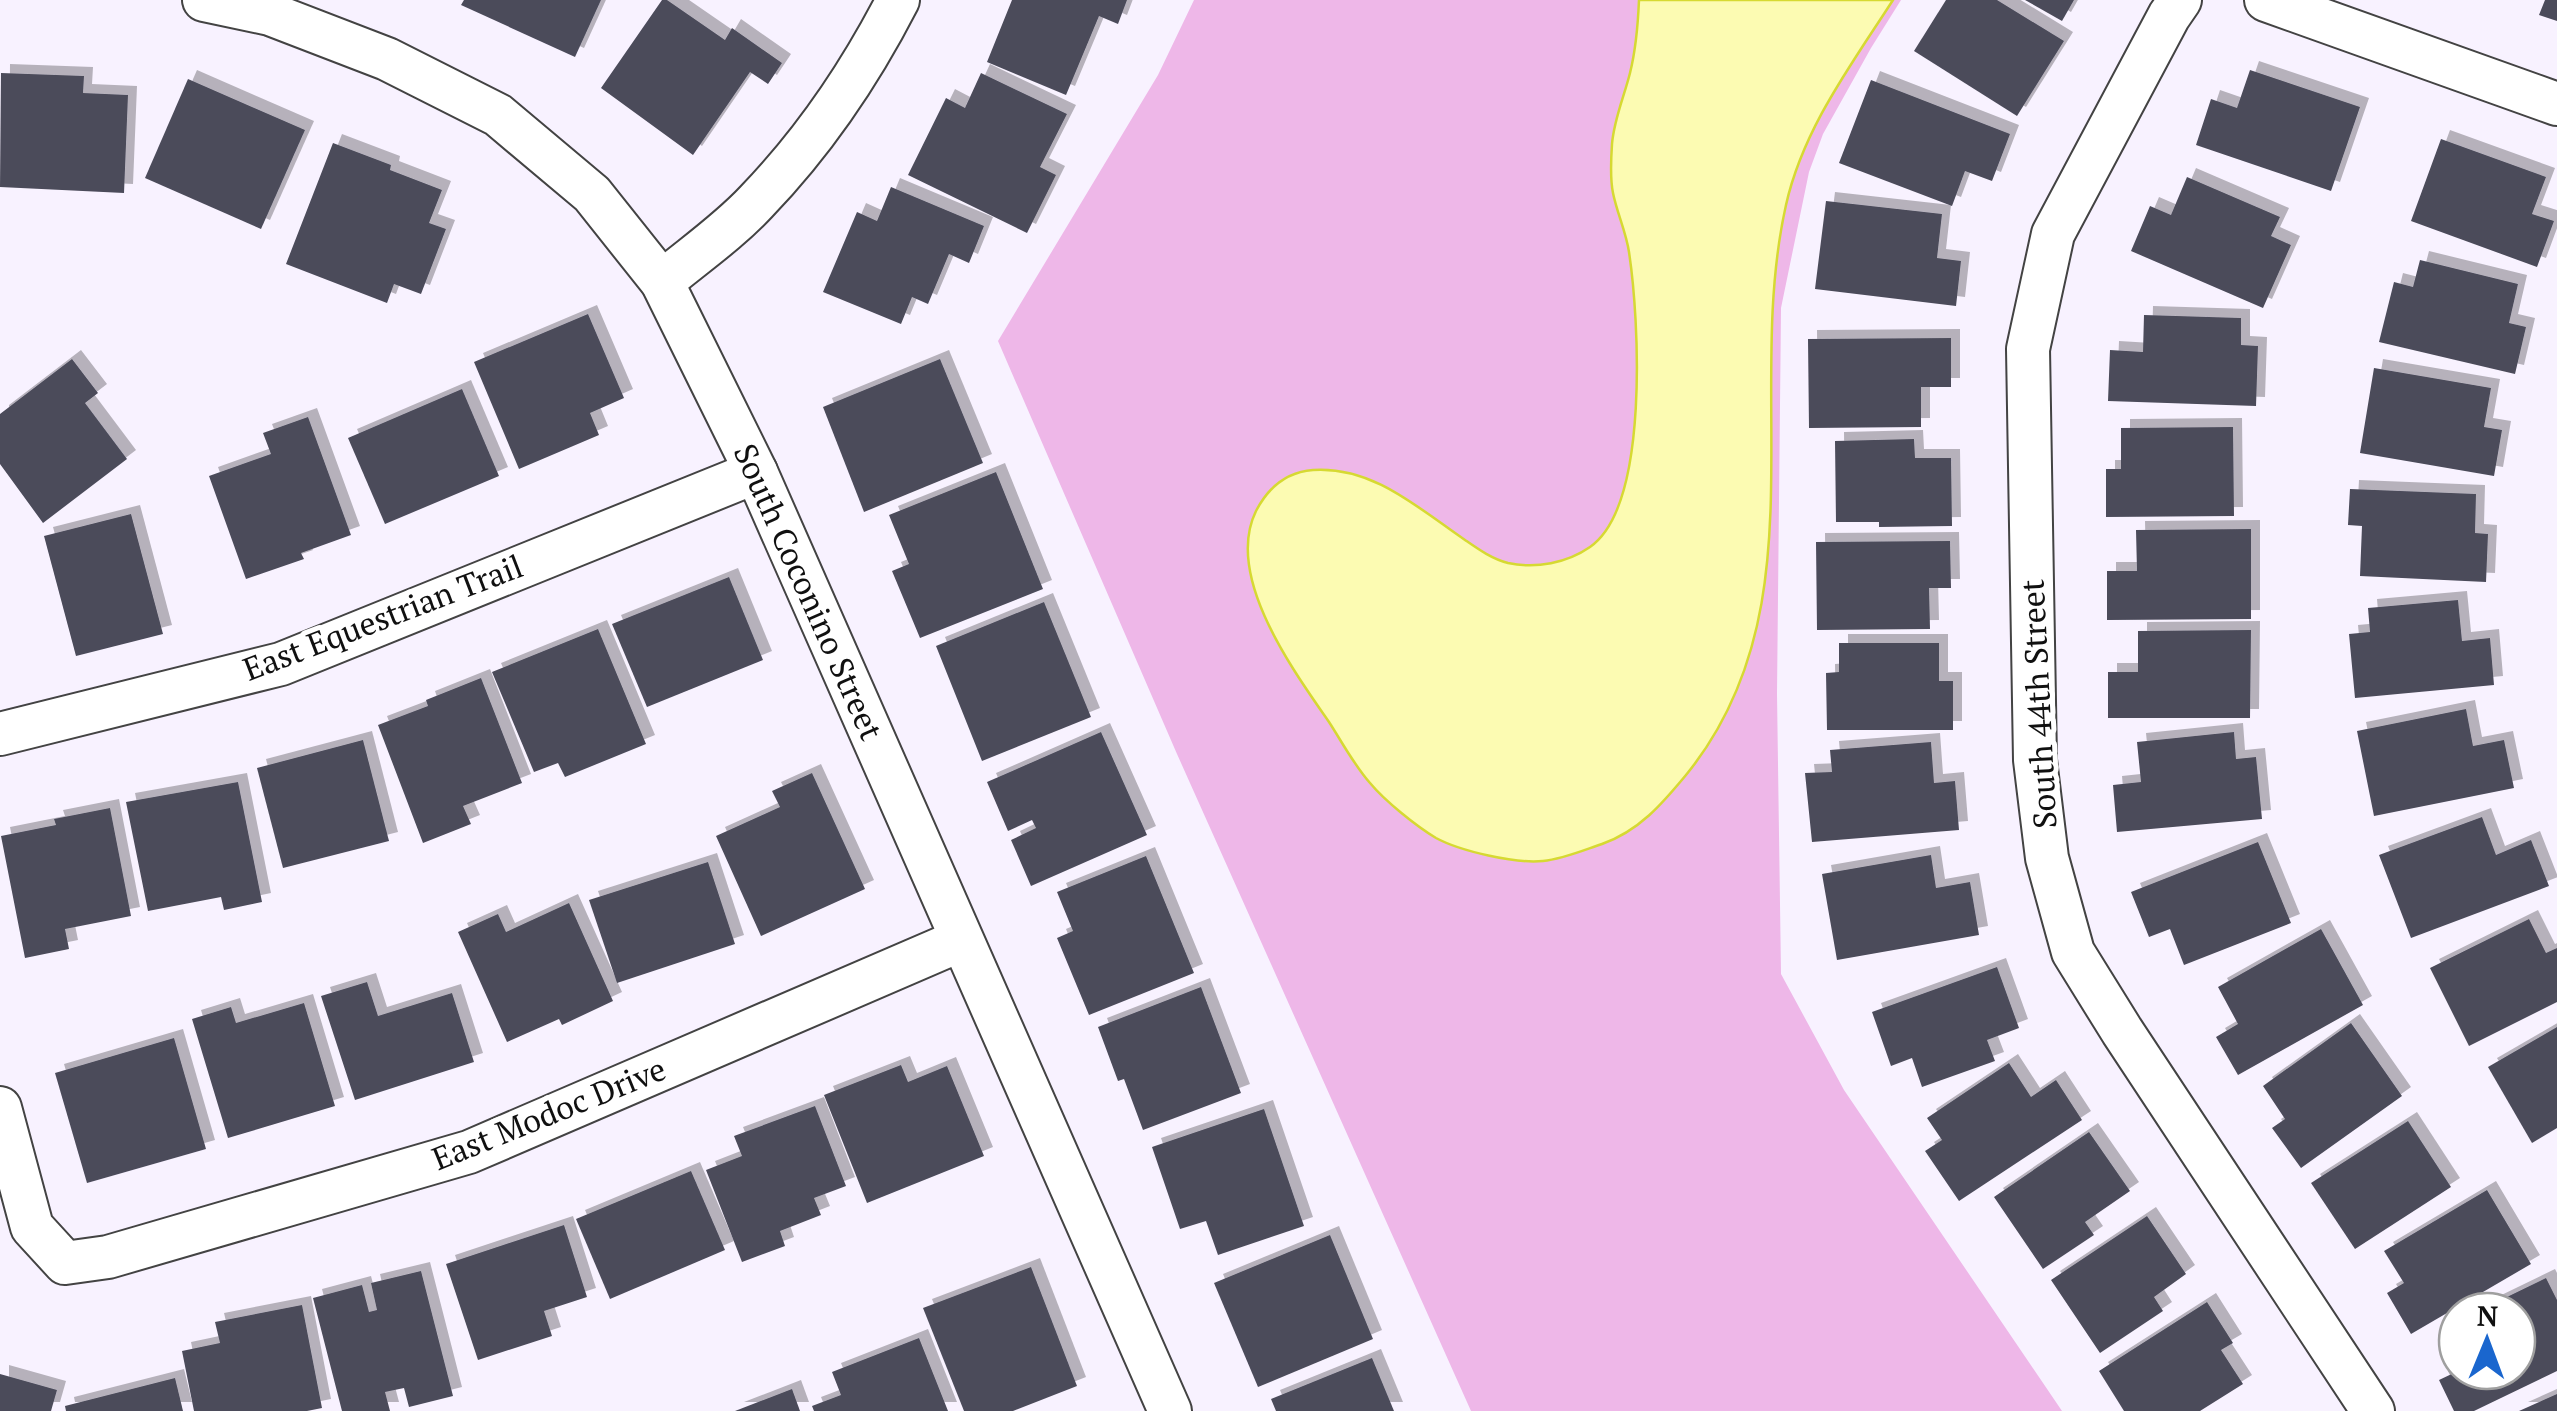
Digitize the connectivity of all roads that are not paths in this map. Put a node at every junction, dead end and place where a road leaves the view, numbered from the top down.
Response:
1 (204, 0) edge
2 (898, 0) edge
3 (2180, 0) edge
4 (2266, 0) edge
5 (2557, 104) edge
6 (662, 282) junction
7 (756, 472) junction
8 (0, 734) edge
9 (961, 940) junction
10 (0, 1108) edge
11 (1170, 1411) edge
12 (2373, 1411) edge

1 - 6 street, South Coconino Street
2 - 6 street
3 - 12 street, South 44th Street
4 - 5 street
6 - 7 street, South Coconino Street
7 - 8 street, East Equestrian Trail
7 - 9 street, South Coconino Street
9 - 10 street, East Modoc Drive
9 - 11 street, South Coconino Street

